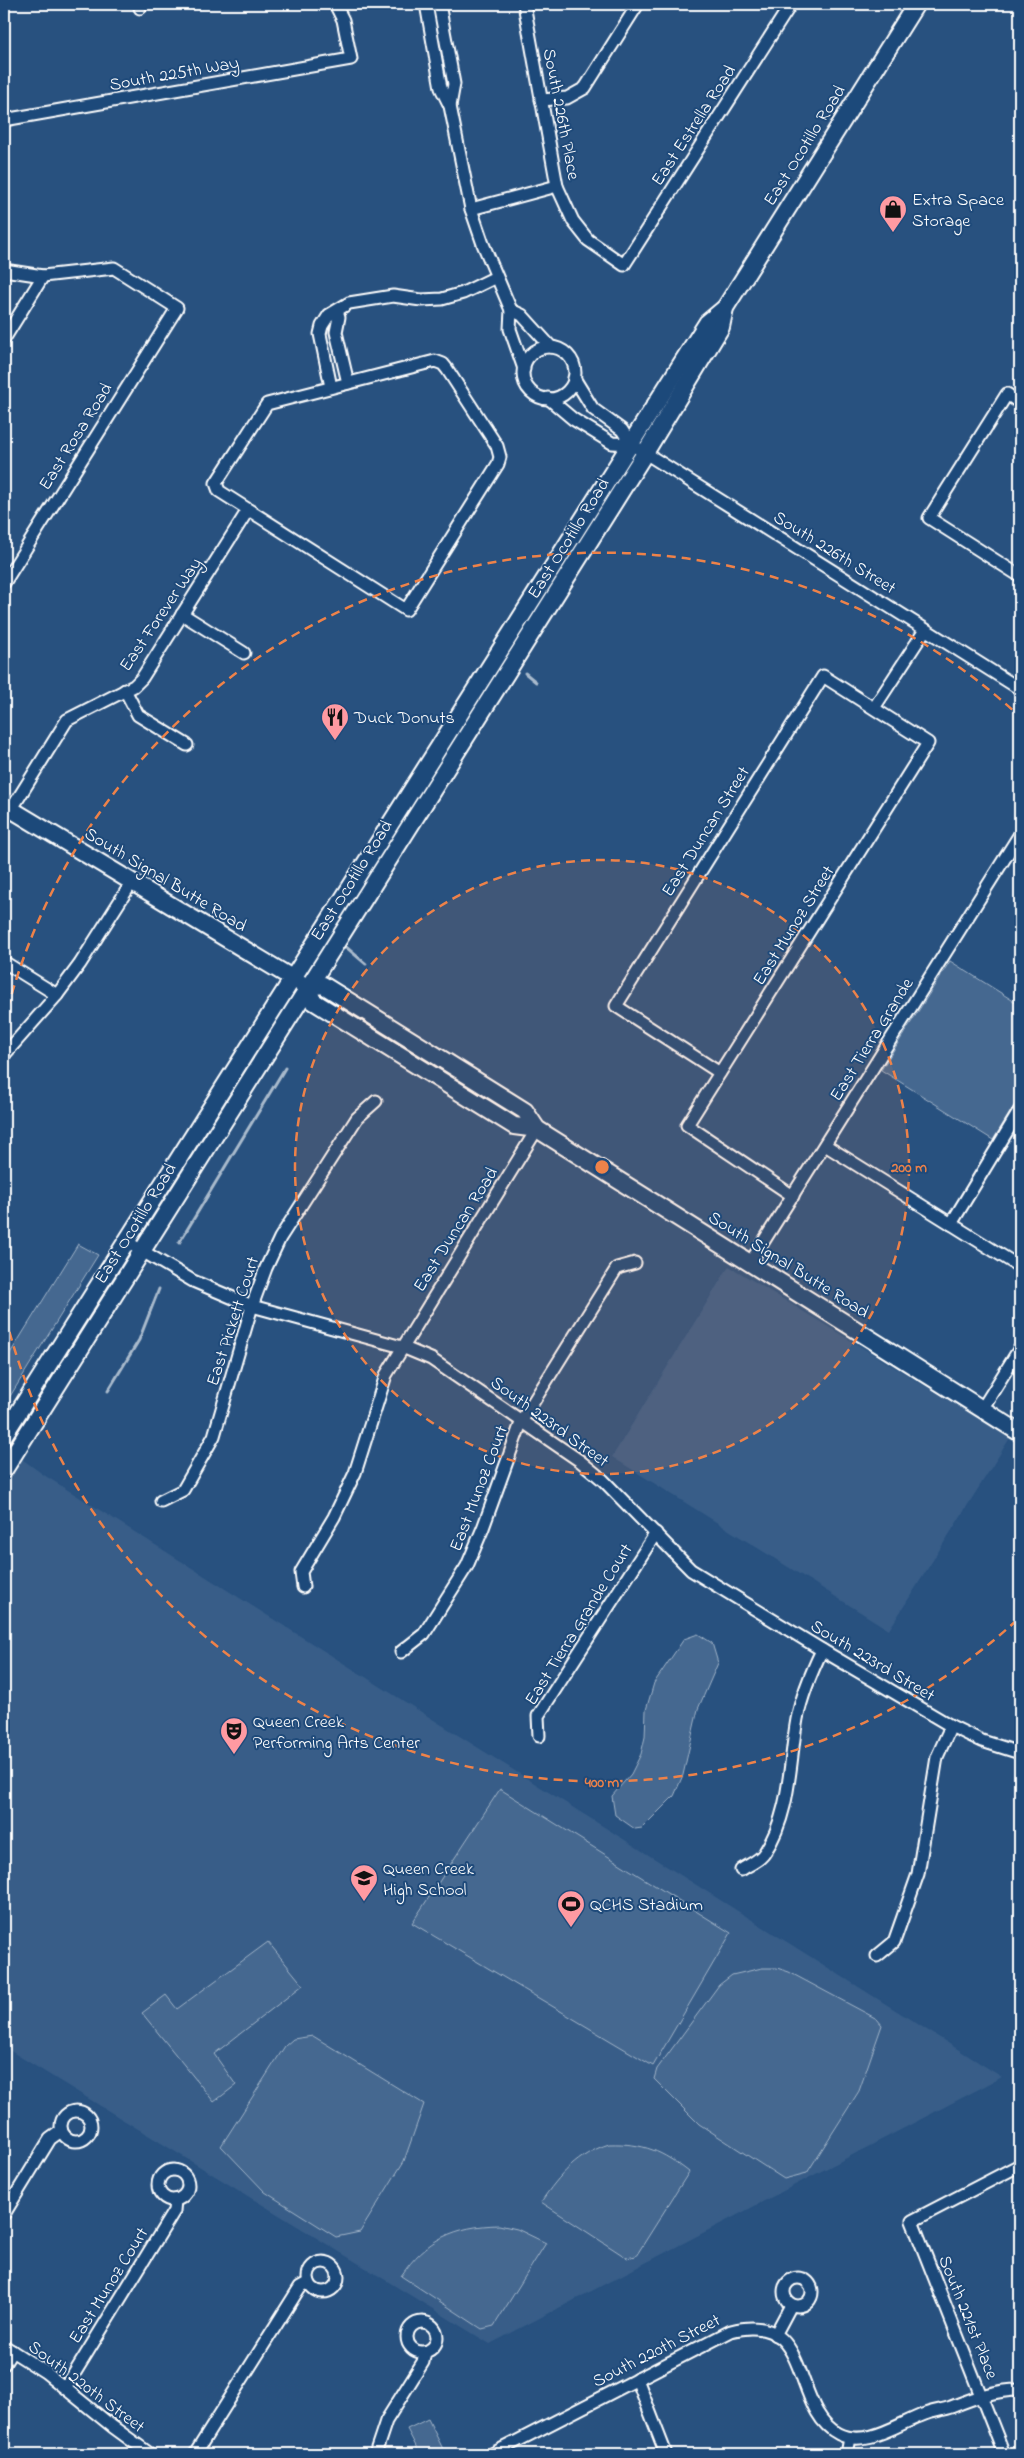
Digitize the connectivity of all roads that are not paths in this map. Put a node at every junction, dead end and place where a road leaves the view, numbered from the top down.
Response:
1 (335, 4) edge
2 (426, 4) edge
3 (439, 4) edge
4 (524, 4) edge
5 (638, 4) edge
6 (791, 4) edge
7 (916, 4) edge
8 (541, 100) junction
9 (450, 106) junction
10 (4, 120) edge
11 (557, 186) junction
12 (471, 210) junction
13 (624, 265) joint
14 (4, 270) edge
15 (43, 276) junction
16 (496, 277) junction
17 (725, 308) junction
18 (511, 310) junction
19 (337, 311) junction
20 (4, 339) edge
21 (551, 347) junction
22 (524, 369) junction
23 (574, 378) junction
24 (348, 383) junction
25 (332, 387) junction
26 (548, 398) junction
27 (1020, 403) edge
28 (631, 444) junction
29 (645, 453) junction
30 (248, 510) junction
31 (1020, 576) edge
32 (4, 583) edge
33 (182, 614) junction
34 (925, 630) junction
35 (244, 653) dead end
36 (125, 690) junction
37 (1020, 690) edge
38 (874, 708) junction
39 (187, 744) dead end
40 (8, 808) edge
41 (1020, 834) edge
42 (132, 882) junction
43 (4, 962) edge
44 (292, 978) junction
45 (307, 987) junction
46 (57, 995) junction
47 (4, 1056) edge
48 (720, 1072) junction
49 (376, 1100) dead end
50 (1020, 1110) edge
51 (537, 1129) junction
52 (825, 1145) junction
53 (792, 1196) junction
54 (951, 1224) junction
55 (134, 1246) junction
56 (634, 1263) dead end
57 (750, 1263) junction
58 (1020, 1267) edge
59 (252, 1306) junction
60 (402, 1347) junction
61 (1020, 1348) edge
62 (982, 1409) junction
63 (522, 1420) junction
64 (1020, 1433) edge
65 (4, 1436) edge
66 (5, 1462) edge
67 (161, 1501) dead end
68 (656, 1533) junction
69 (303, 1587) dead end
70 (822, 1650) junction
71 (400, 1652) dead end
72 (951, 1726) junction
73 (539, 1736) dead end
74 (1020, 1753) edge
75 (740, 1870) dead end
76 (877, 1956) dead end
77 (61, 2131) dead end
78 (1020, 2164) edge
79 (175, 2200) dead end
80 (4, 2214) edge
81 (309, 2282) dead end
82 (791, 2305) dead end
83 (775, 2335) junction
84 (8, 2348) edge
85 (425, 2352) dead end
86 (4, 2364) edge
87 (637, 2380) junction
88 (66, 2387) junction
89 (1020, 2390) edge
90 (980, 2395) junction
91 (850, 2438) junction
92 (514, 2443) junction
93 (150, 2454) edge
94 (195, 2454) edge
95 (375, 2454) edge
96 (492, 2454) edge
97 (519, 2454) edge
98 (666, 2454) edge
99 (847, 2454) edge
100 (1004, 2454) edge

1 - 10 street, South 225th Way
2 - 9 street
3 - 9 street
4 - 8 street, South 226th Place
5 - 8 street
6 - 13 street, East Estrella Road
7 - 17 main road, East Ocotillo Road
8 - 11 street, South 226th Place
9 - 12 street
11 - 12 street
11 - 13 street, South 226th Place
12 - 16 street
14 - 15 street
15 - 20 street
15 - 32 street, East Rosa Road
16 - 18 street
16 - 19 street
17 - 28 main road, East Ocotillo Road
17 - 29 main road, East Ocotillo Road
18 - 21 street
18 - 22 street
19 - 24 street
19 - 25 street
21 - 22 street
21 - 23 street
22 - 26 street
23 - 26 street
23 - 28 street
24 - 25 street
24 - 30 street
25 - 30 street
26 - 28 street
27 - 31 street
28 - 29 street, South 226th Street
28 - 44 main road, East Ocotillo Road
29 - 34 street, South 226th Street
29 - 45 main road, East Ocotillo Road
30 - 33 street, East Forever Way
33 - 35 street
33 - 36 street, East Forever Way
34 - 37 street, South 226th Street
34 - 38 street
36 - 39 street
36 - 40 street, East Forever Way
38 - 48 street, East Munoz Street
38 - 48 street, East Duncan Street
40 - 42 main road, South Signal Butte Road
41 - 52 street, East Tierra Grande
42 - 44 main road, South Signal Butte Road
42 - 46 street
43 - 46 street
44 - 45 main road, South Signal Butte Road
44 - 55 main road, East Ocotillo Road
45 - 51 main road, South Signal Butte Road
45 - 55 main road, East Ocotillo Road
46 - 47 street
48 - 53 street, East Munoz Street
49 - 59 street, East Pickett Court
50 - 54 street
51 - 57 main road, South Signal Butte Road
51 - 60 street, East Duncan Road
52 - 53 street, East Tierra Grande
52 - 54 street
53 - 57 street, East Tierra Grande
54 - 58 street
55 - 59 street, South 223rd Street
55 - 65 main road, East Ocotillo Road
55 - 66 main road, East Ocotillo Road
56 - 63 street, East Munoz Court
57 - 62 main road, South Signal Butte Road
59 - 60 street, South 223rd Street
59 - 67 street, East Pickett Court
60 - 63 street, South 223rd Street
60 - 69 street, East Duncan Road
61 - 62 street
62 - 64 main road, South Signal Butte Road
63 - 68 street, South 223rd Street
63 - 71 street, East Munoz Court
68 - 70 street, South 223rd Street
68 - 73 street, East Tierra Grande Court
70 - 72 street, South 223rd Street
70 - 75 street
72 - 74 street, South 223rd Street
72 - 76 street
77 - 80 street
78 - 90 street, South 221st Place
79 - 88 street, East Munoz Court
81 - 94 street
82 - 83 street
83 - 87 street, South 220th Street
83 - 91 street, South 220th Street
84 - 86 street
84 - 88 street, South 220th Street
85 - 95 street
87 - 92 street, South 220th Street
87 - 98 street
88 - 93 street, South 220th Street
89 - 90 street
90 - 91 street
90 - 100 street, South 221st Place
91 - 99 street
92 - 96 street, South 220th Street
92 - 97 street

